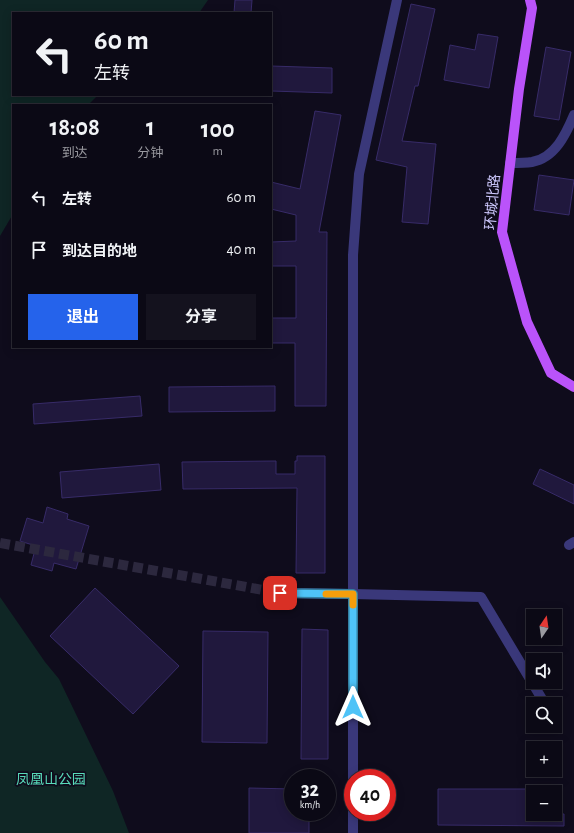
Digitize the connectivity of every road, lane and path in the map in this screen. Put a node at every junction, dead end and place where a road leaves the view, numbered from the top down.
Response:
1 (397, 0) edge
2 (530, 0) edge
3 (574, 115) edge
4 (510, 163) junction
5 (574, 387) edge
6 (280, 593) tunnel mouth
7 (353, 594) junction
8 (541, 697) edge
9 (353, 833) edge

1 - 7 street
2 - 4 main road, 环城北路
3 - 4 street
4 - 5 main road, 环城北路
6 - 7 street
7 - 8 street
7 - 9 street

